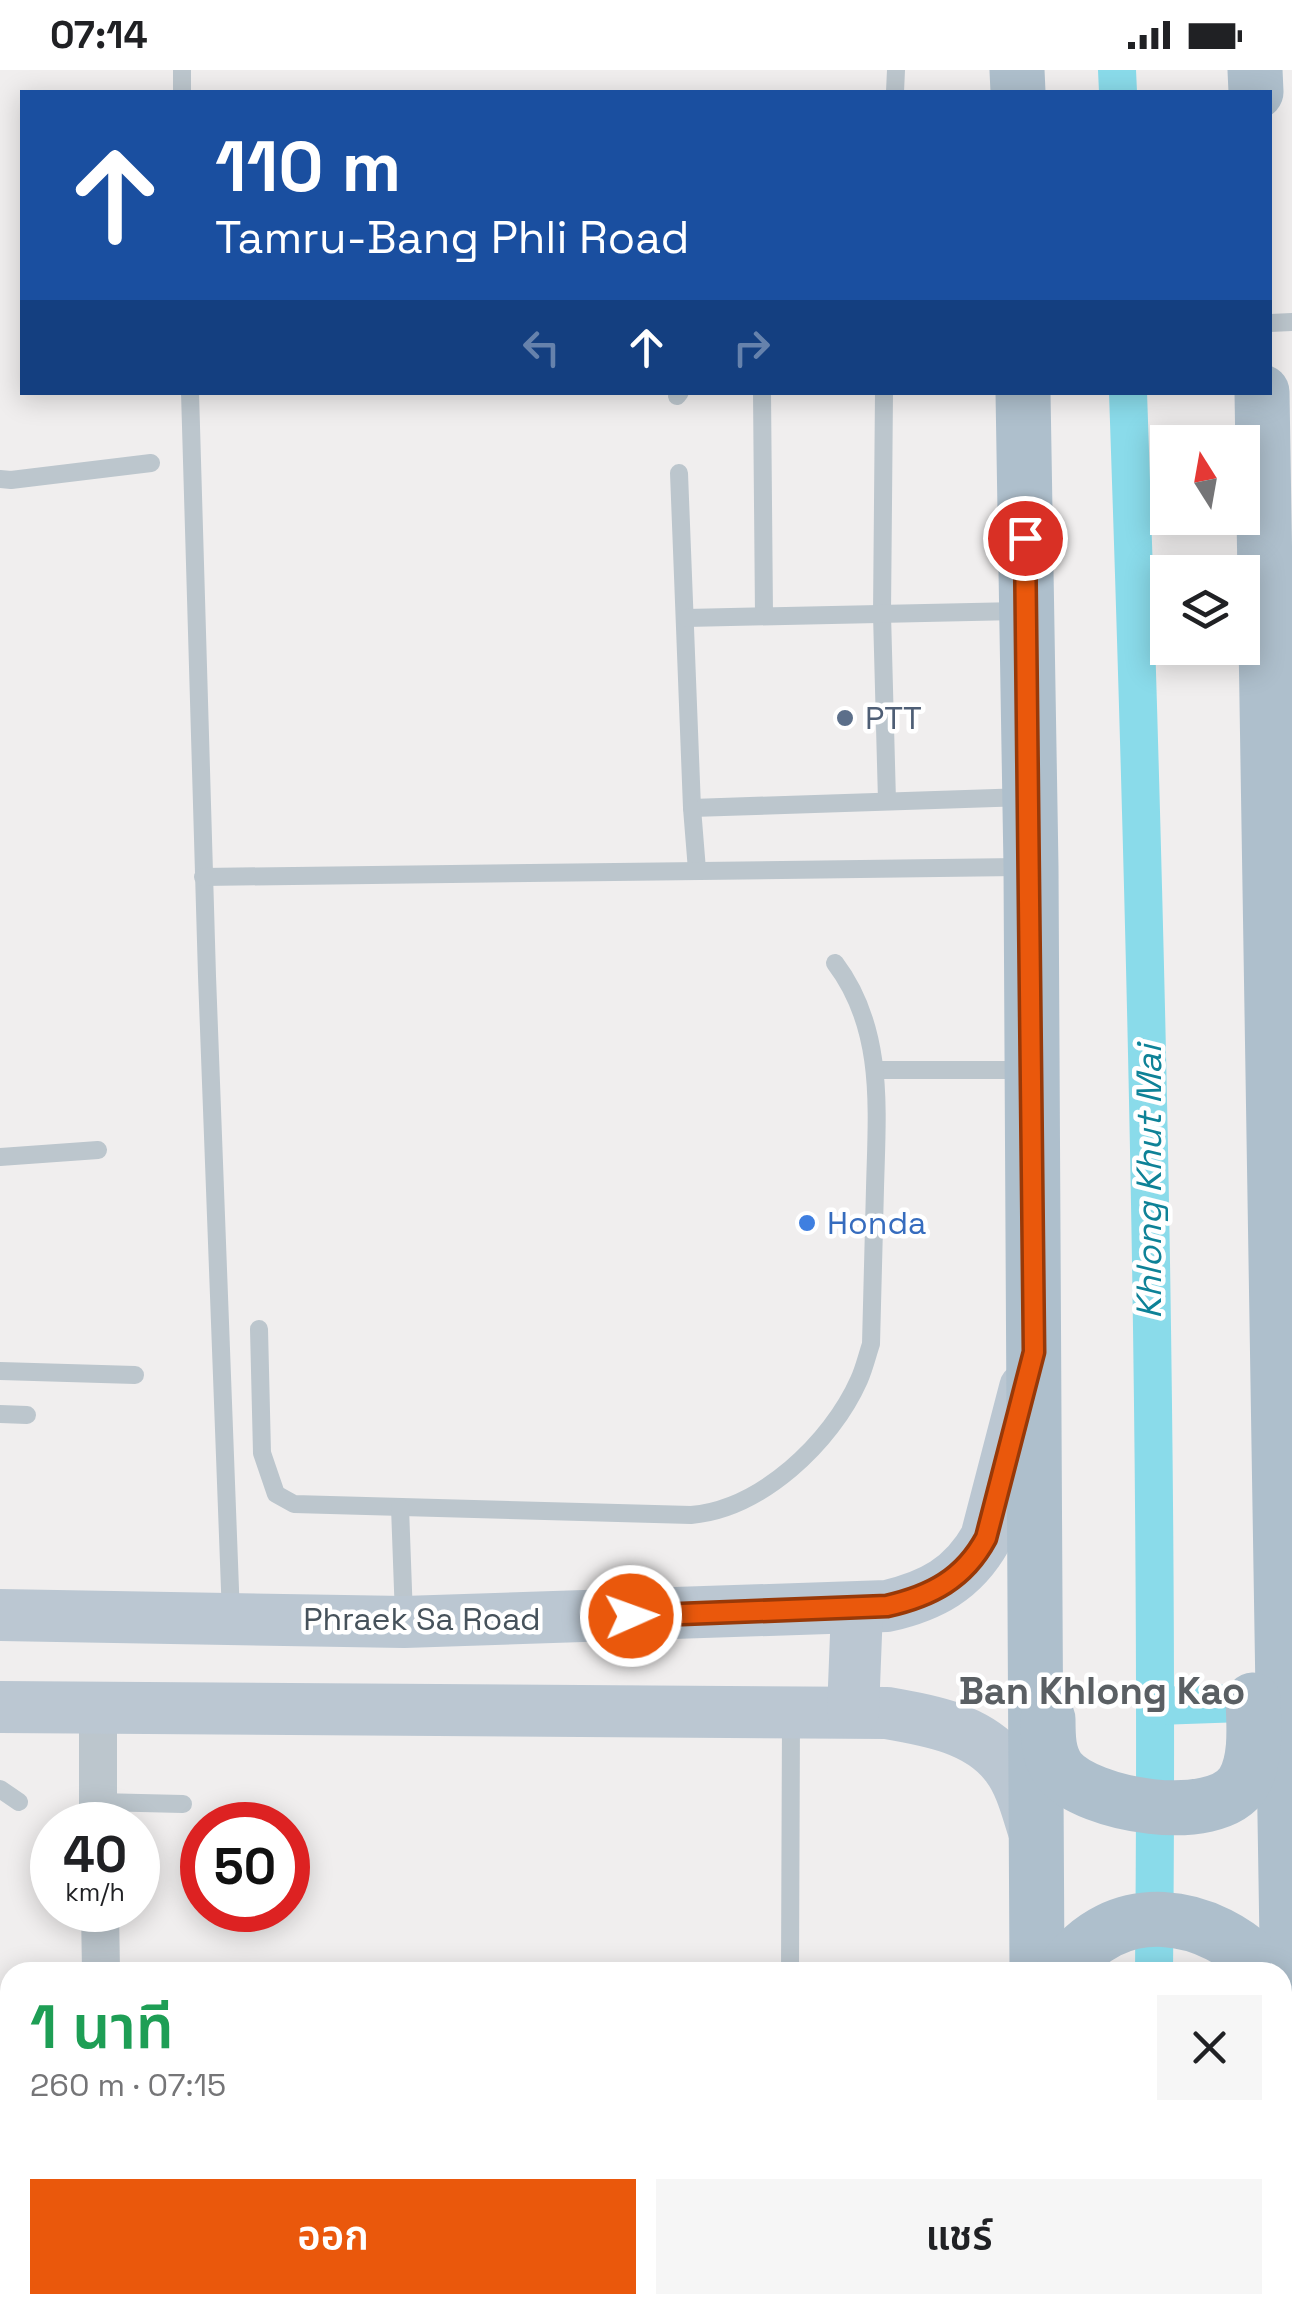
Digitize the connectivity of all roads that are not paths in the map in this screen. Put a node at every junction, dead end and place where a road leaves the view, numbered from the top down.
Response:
1 (190, 395) edge
2 (762, 395) edge
3 (884, 395) edge
4 (1023, 395) edge
5 (1268, 422) edge
6 (151, 463) dead end
7 (679, 473) dead end
8 (0, 478) edge
9 (1026, 611) junction
10 (764, 614) junction
11 (882, 614) junction
12 (686, 618) junction
13 (1280, 671) edge
14 (1029, 797) junction
15 (887, 801) junction
16 (692, 808) junction
17 (1031, 867) junction
18 (697, 870) junction
19 (204, 877) junction
20 (1282, 962) edge
21 (835, 963) dead end
22 (876, 1070) junction
23 (1031, 1070) junction
24 (98, 1150) dead end
25 (0, 1157) edge
26 (1284, 1201) edge
27 (1034, 1261) junction
28 (259, 1328) dead end
29 (1034, 1352) junction
30 (0, 1372) edge
31 (135, 1376) dead end
32 (0, 1414) edge
33 (27, 1415) dead end
34 (1280, 1466) junction
35 (400, 1507) junction
36 (858, 1609) junction
37 (0, 1615) edge
38 (231, 1619) junction
39 (404, 1622) junction
40 (1281, 1640) edge
41 (0, 1707) edge
42 (98, 1707) junction
43 (791, 1712) junction
44 (853, 1712) junction
45 (1269, 1744) junction
46 (0, 1788) edge
47 (19, 1802) dead end
48 (98, 1802) edge
49 (1290, 1820) edge
50 (1036, 1838) junction
51 (100, 1932) edge
52 (101, 1962) edge
53 (790, 1962) edge
54 (1059, 1962) edge
55 (1064, 1962) edge
56 (1252, 1962) edge
57 (1282, 1962) edge

1 - 19 lane
2 - 10 lane
3 - 11 lane
4 - 9 main road
5 - 13 main road
6 - 8 lane
7 - 12 lane
9 - 11 lane
9 - 14 main road
10 - 11 lane
10 - 12 lane
11 - 15 lane
12 - 16 lane
13 - 20 main road
14 - 15 lane
14 - 17 main road
15 - 16 lane
16 - 18 lane
17 - 18 lane
17 - 23 main road
18 - 19 lane
19 - 38 lane
20 - 26 main road
21 - 22 lane
22 - 23 lane
22 - 35 lane
23 - 27 main road
24 - 25 lane
26 - 34 main road
27 - 29 main road
27 - 45 main road
28 - 35 lane
29 - 36 main road, Phraek Sa Road
29 - 50 main road
30 - 31 lane
32 - 33 lane
34 - 40 main road
34 - 40 main road
35 - 39 lane
36 - 39 main road, Phraek Sa Road
36 - 44 main road
37 - 38 main road, Phraek Sa Road
38 - 39 main road, Phraek Sa Road
40 - 45 main road
41 - 42 main road
42 - 43 main road
42 - 48 street
43 - 44 main road
43 - 53 lane
44 - 50 main road
45 - 49 main road
46 - 47 lane
49 - 57 main road
50 - 54 main road
51 - 52 street
55 - 56 main road

